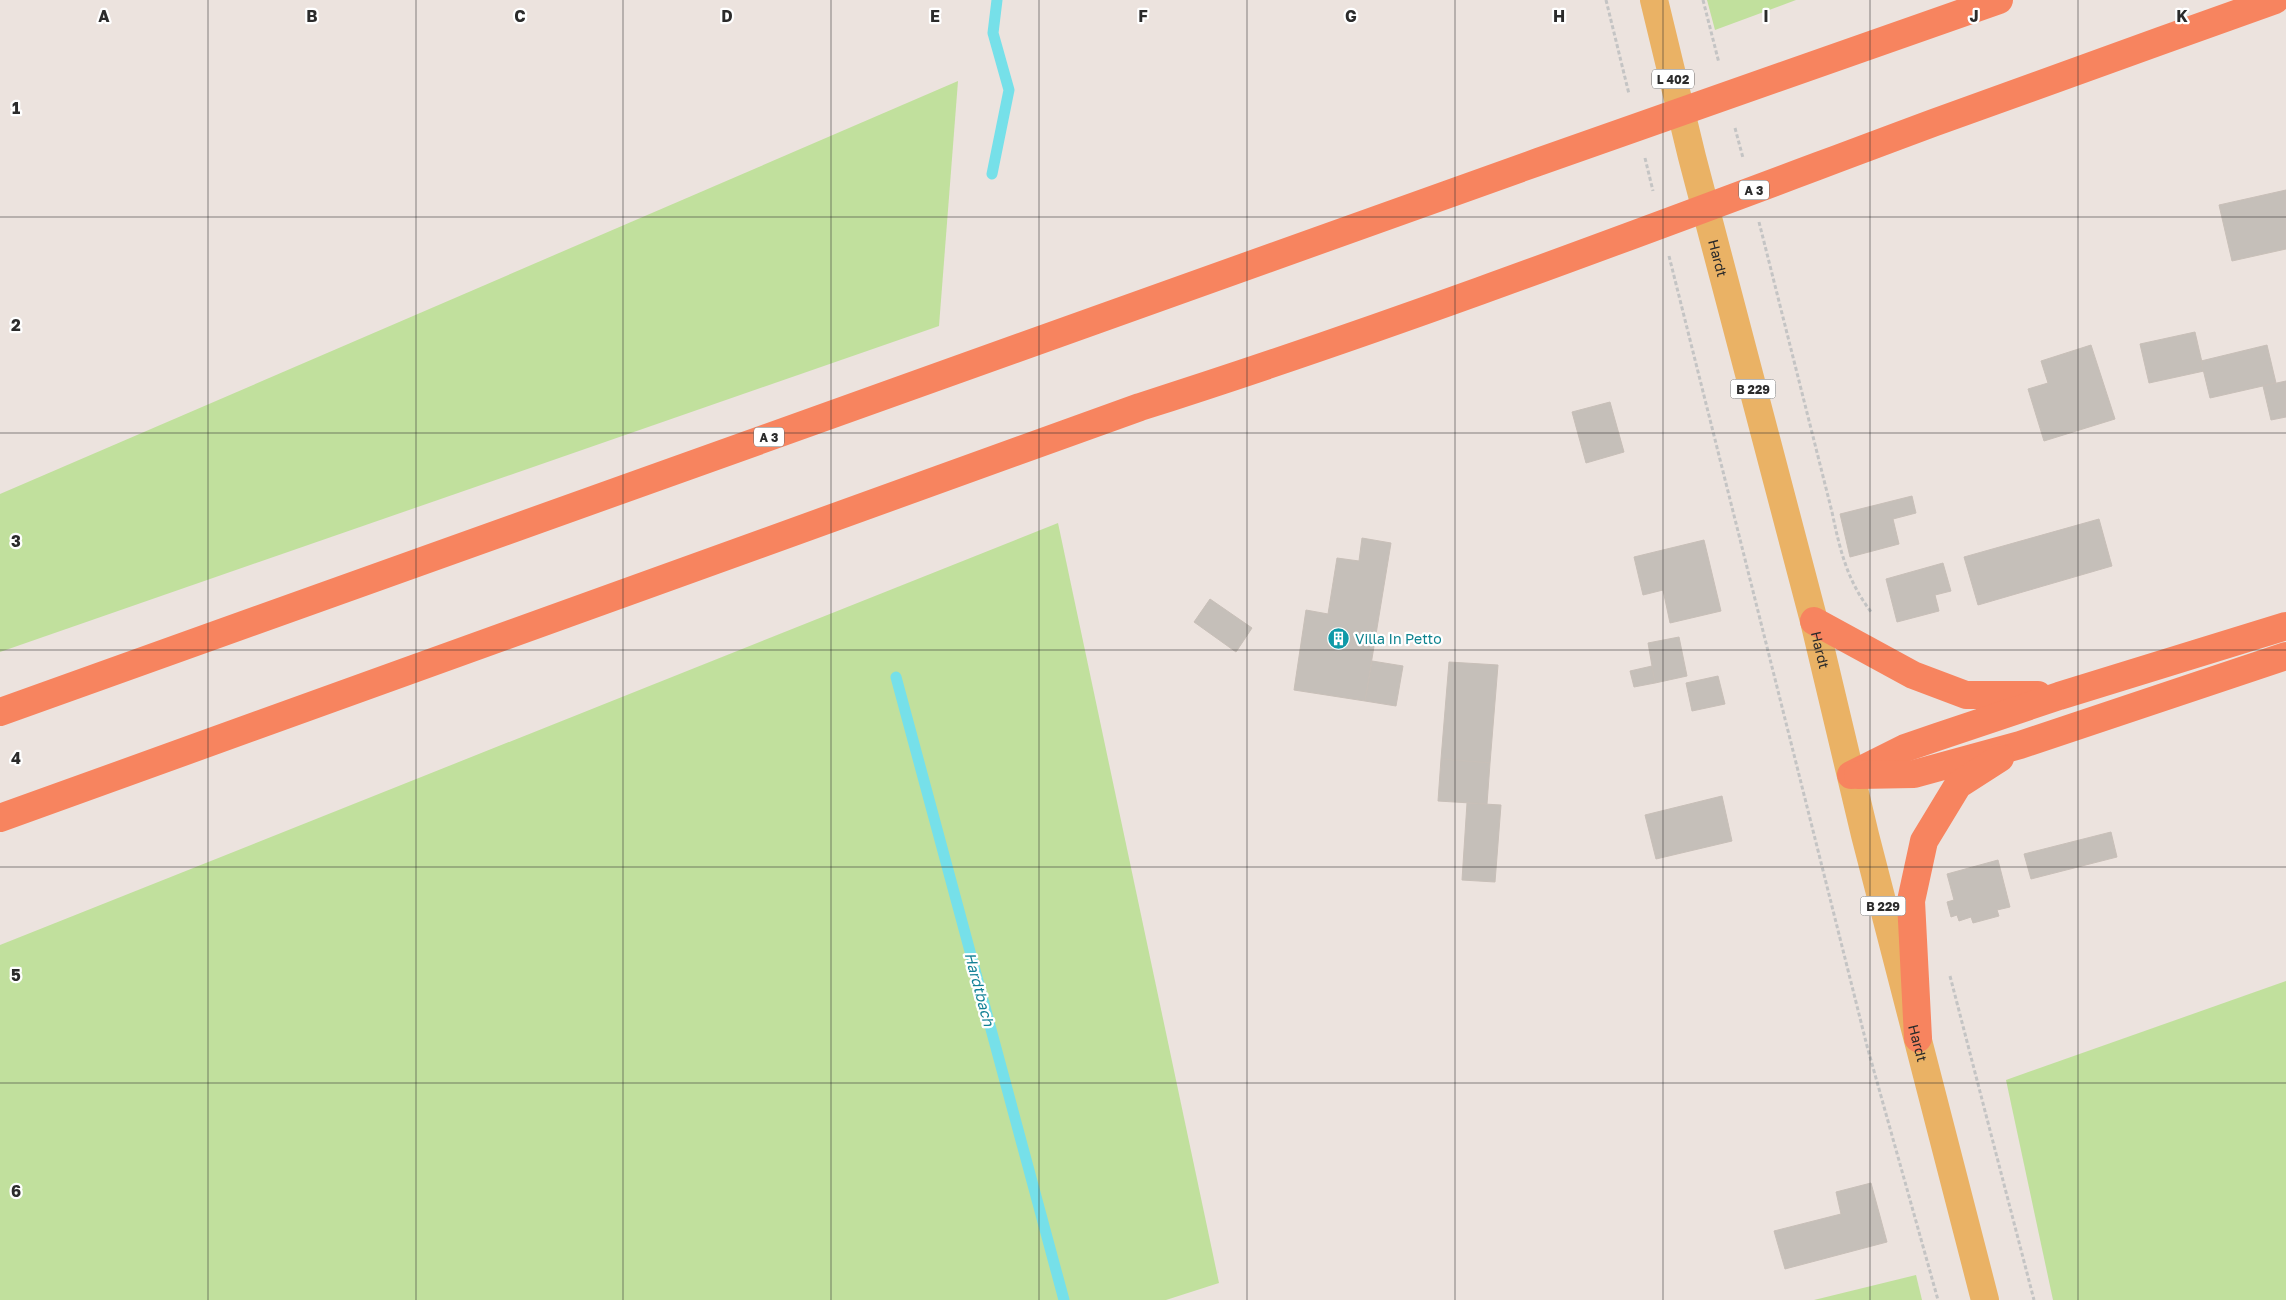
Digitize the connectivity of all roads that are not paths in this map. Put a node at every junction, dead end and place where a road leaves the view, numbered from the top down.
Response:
1 (1654, 0) edge
2 (1999, 0) edge
3 (2275, 0) edge
4 (1692, 157) joint
5 (1814, 621) junction
6 (2286, 626) edge
7 (2286, 656) edge
8 (2059, 696) junction
9 (0, 712) edge
10 (2020, 745) junction
11 (1851, 775) junction
12 (0, 818) edge
13 (1918, 1038) junction
14 (1985, 1300) edge

1 - 4 main road, Hardt / L 402
2 - 9 highway, A 3
3 - 12 highway, A 3
4 - 5 main road, Hardt / B 229
5 - 8 highway
5 - 11 main road, Hardt / B 229
6 - 8 highway
7 - 10 highway
8 - 11 highway
10 - 11 highway
10 - 13 highway
11 - 13 main road, Hardt / B 229
13 - 14 main road, Hardt / B 229

